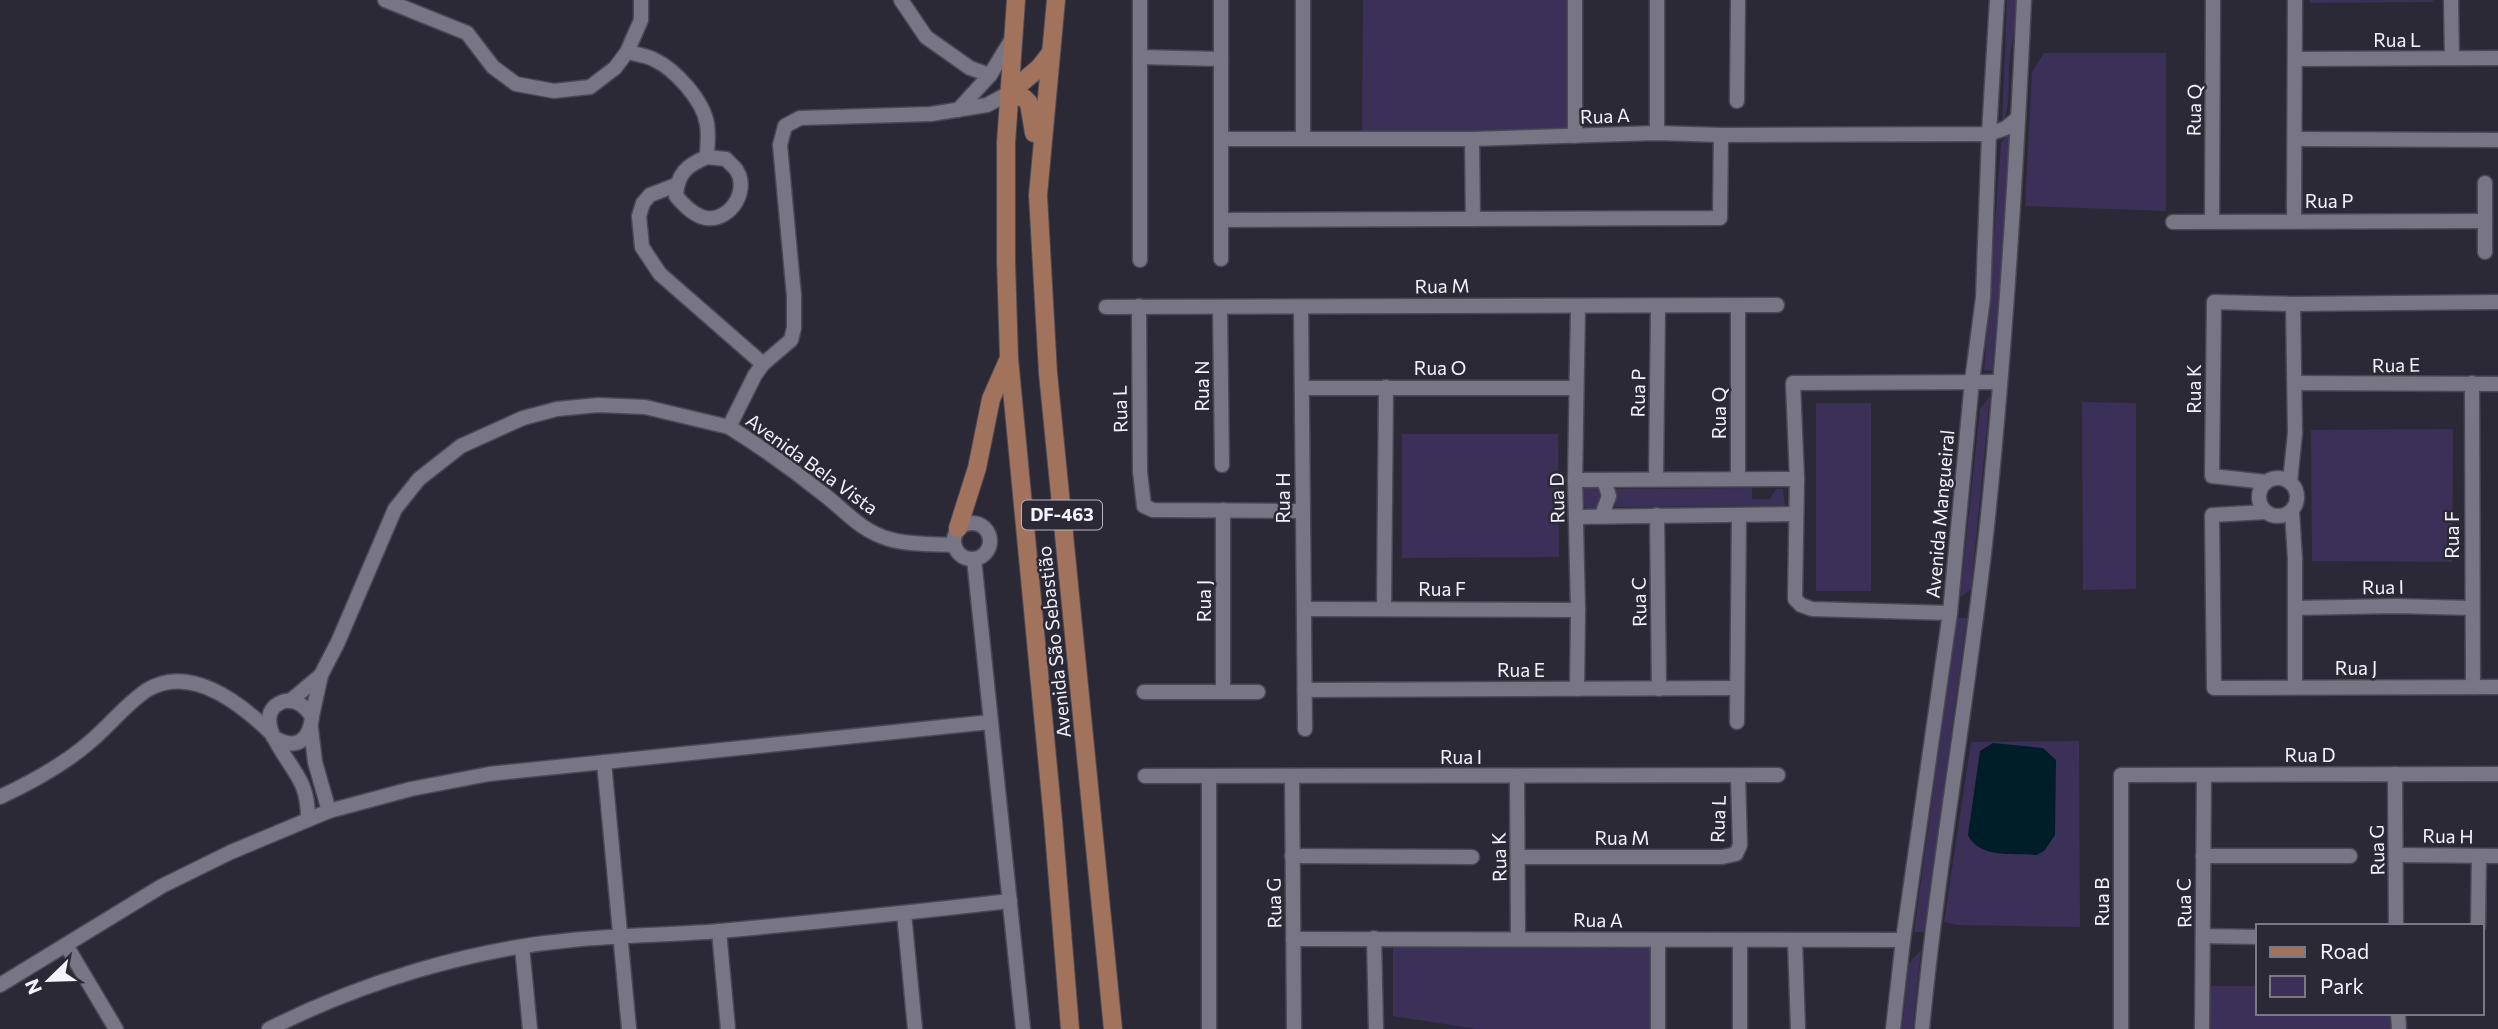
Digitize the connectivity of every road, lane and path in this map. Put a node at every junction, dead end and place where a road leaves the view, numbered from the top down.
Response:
1 (385, 0) edge
2 (641, 0) edge
3 (901, 0) edge
4 (1016, 0) edge
5 (1056, 0) edge
6 (1140, 0) edge
7 (1222, 0) edge
8 (1303, 0) edge
9 (1575, 0) edge
10 (1657, 0) edge
11 (1738, 0) edge
12 (1997, 0) edge
13 (2024, 0) edge
14 (2213, 0) edge
15 (2295, 0) edge
16 (2451, 0) edge
17 (1013, 38) junction
18 (626, 52) junction
19 (1050, 54) junction
20 (1140, 57) junction
21 (2452, 58) junction
22 (2498, 58) edge
23 (1221, 59) junction
24 (2296, 59) junction
25 (990, 75) junction
26 (1009, 93) junction
27 (1737, 101) dead end
28 (958, 110) junction
29 (2018, 118) junction
30 (1657, 133) junction
31 (1989, 134) junction
32 (1721, 135) junction
33 (1575, 136) junction
34 (1303, 138) junction
35 (1222, 139) junction
36 (1472, 139) junction
37 (2295, 139) junction
38 (2498, 140) edge
39 (707, 157) junction
40 (2485, 183) dead end
41 (676, 185) junction
42 (1038, 195) junction
43 (1222, 219) junction
44 (1472, 219) junction
45 (2294, 220) junction
46 (2212, 221) junction
47 (2485, 221) junction
48 (2173, 222) dead end
49 (2485, 252) dead end
50 (1221, 259) dead end
51 (1140, 260) dead end
52 (1983, 298) junction
53 (2498, 302) edge
54 (2293, 304) junction
55 (1777, 305) dead end
56 (2007, 305) junction
57 (1139, 306) junction
58 (1578, 306) junction
59 (1738, 306) junction
60 (1106, 307) dead end
61 (1301, 307) junction
62 (1658, 307) junction
63 (1220, 308) junction
64 (1009, 358) junction
65 (763, 364) junction
66 (1972, 382) junction
67 (1999, 382) junction
68 (2295, 383) junction
69 (2472, 383) junction
70 (2498, 384) edge
71 (1386, 387) junction
72 (1303, 388) junction
73 (1576, 388) junction
74 (729, 427) junction
75 (1222, 465) dead end
76 (1738, 478) junction
77 (1656, 479) junction
78 (1797, 479) junction
79 (1575, 480) junction
80 (1604, 480) junction
81 (2266, 482) junction
82 (2290, 482) junction
83 (1223, 510) junction
84 (1302, 511) junction
85 (2292, 511) junction
86 (2266, 512) junction
87 (1796, 514) junction
88 (1602, 515) junction
89 (1657, 515) junction
90 (1739, 515) junction
91 (1576, 517) junction
92 (956, 536) junction
93 (974, 559) junction
94 (1384, 608) junction
95 (2295, 608) junction
96 (2471, 608) junction
97 (1305, 609) junction
98 (1578, 610) junction
99 (1950, 612) junction
100 (321, 675) junction
101 (2295, 687) junction
102 (2473, 687) junction
103 (2498, 687) edge
104 (1737, 688) junction
105 (1577, 689) junction
106 (1660, 689) junction
107 (1306, 690) junction
108 (1144, 692) dead end
109 (1223, 692) junction
110 (1258, 692) dead end
111 (290, 701) junction
112 (242, 706) junction
113 (274, 707) junction
114 (1937, 708) junction
115 (1963, 716) junction
116 (311, 722) junction
117 (989, 722) junction
118 (1737, 722) dead end
119 (1305, 729) dead end
120 (271, 735) junction
121 (604, 762) junction
122 (2395, 774) junction
123 (2498, 774) edge
124 (1778, 775) dead end
125 (2122, 775) joint
126 (1144, 776) dead end
127 (1292, 776) junction
128 (1517, 776) junction
129 (1738, 776) junction
130 (2204, 776) junction
131 (1209, 777) junction
132 (0, 797) edge
133 (330, 811) junction
134 (308, 819) junction
135 (1917, 850) junction
136 (2397, 855) junction
137 (1292, 856) junction
138 (2203, 856) junction
139 (2350, 856) dead end
140 (2479, 856) junction
141 (2498, 856) edge
142 (1472, 857) dead end
143 (1726, 857) joint
144 (1518, 858) junction
145 (1942, 858) junction
146 (1010, 901) junction
147 (904, 913) junction
148 (2396, 924) edge
149 (2478, 924) edge
150 (719, 931) junction
151 (2203, 936) junction
152 (620, 937) junction
153 (2256, 937) edge
154 (1518, 938) junction
155 (1293, 939) junction
156 (1374, 939) junction
157 (1658, 940) junction
158 (1903, 940) junction
159 (1740, 941) junction
160 (1795, 941) junction
161 (66, 945) junction
162 (522, 947) junction
163 (0, 985) edge
164 (116, 1029) edge
165 (269, 1029) edge
166 (530, 1029) edge
167 (629, 1029) edge
168 (727, 1029) edge
169 (915, 1029) edge
170 (1023, 1029) edge
171 (1070, 1029) edge
172 (1113, 1029) edge
173 (1209, 1029) edge
174 (1294, 1029) edge
175 (1376, 1029) edge
176 (1658, 1029) edge
177 (1740, 1029) edge
178 (1798, 1029) edge
179 (1894, 1029) edge
180 (1922, 1029) edge
181 (2121, 1029) edge
182 (2202, 1029) edge

1 - 18 street
2 - 18 street
3 - 25 street
4 - 17 main road, Avenida São Sebastião / DF-463
5 - 19 main road, Avenida São Sebastião / DF-463
6 - 20 street
7 - 23 street
8 - 34 street
9 - 33 street
10 - 30 street
11 - 27 street
12 - 31 street, Avenida Mangueiral
13 - 29 street
14 - 46 street, Rua Q
15 - 24 street
16 - 21 street
17 - 25 street
17 - 26 main road, Avenida São Sebastião / DF-463
18 - 39 street
19 - 26 main road
19 - 42 main road, Avenida São Sebastião / DF-463
20 - 23 street
20 - 51 street
21 - 22 street, Rua L
21 - 24 street, Rua L
23 - 35 street
24 - 37 street
25 - 28 street
26 - 28 street
26 - 42 main road
26 - 64 main road, Avenida São Sebastião / DF-463
28 - 65 street
29 - 31 street
29 - 56 street
30 - 32 street, Rua A
30 - 33 street, Rua A
31 - 32 street, Rua A
31 - 52 street, Avenida Mangueiral
32 - 44 street
33 - 36 street, Rua A
34 - 35 street, Rua A
34 - 36 street, Rua A
35 - 43 street
36 - 44 street
37 - 38 street
37 - 45 street
39 - 41 street
39 - 41 street
40 - 47 street
41 - 65 street
42 - 172 main road, Avenida São Sebastião / DF-463
43 - 44 street
43 - 50 street
45 - 46 street, Rua P
45 - 47 street, Rua P
46 - 48 street, Rua P
47 - 49 street
52 - 56 street
52 - 66 street, Avenida Mangueiral
53 - 54 street
54 - 68 street
54 - 81 street, Rua K
55 - 59 street, Rua M
56 - 67 street
57 - 60 street, Rua M
57 - 63 street, Rua M
57 - 83 street, Rua L
58 - 61 street, Rua M
58 - 62 street, Rua M
58 - 73 street, Rua D
59 - 62 street, Rua M
59 - 76 street, Rua Q
61 - 63 street, Rua M
61 - 72 street, Rua H
62 - 77 street, Rua P
63 - 75 street, Rua N
64 - 92 main road
64 - 171 main road, Avenida São Sebastião / DF-463
65 - 74 street
66 - 67 street
66 - 78 street
66 - 99 street, Avenida Mangueiral
67 - 115 street
68 - 69 street, Rua E
68 - 82 street
69 - 70 street, Rua E
69 - 96 street, Rua F
71 - 72 street, Rua O
71 - 73 street, Rua O
71 - 94 street
72 - 84 street, Rua H
73 - 79 street, Rua D
74 - 92 street, Avenida Bela Vista
74 - 100 street
76 - 77 street
76 - 78 street
77 - 80 street
78 - 87 street
79 - 80 street
79 - 91 street, Rua D
80 - 88 street
81 - 82 street
81 - 86 street
82 - 85 street
83 - 84 street
83 - 109 street, Rua J
84 - 97 street, Rua H
85 - 86 street
85 - 95 street
86 - 101 street, Rua J
87 - 90 street
87 - 99 street
88 - 89 street
88 - 91 street
89 - 90 street
89 - 106 street, Rua C
90 - 104 street
91 - 98 street, Rua D
92 - 93 street
92 - 93 street, Avenida Bela Vista
93 - 117 street
94 - 97 street, Rua F
94 - 98 street, Rua F
95 - 96 street, Rua I
95 - 101 street
96 - 102 street, Rua F
97 - 107 street, Rua H
98 - 105 street, Rua D
99 - 114 street, Avenida Mangueiral
100 - 111 street
100 - 116 street
101 - 102 street, Rua J
102 - 103 street, Rua J
104 - 106 street, Rua E
104 - 118 street
105 - 106 street, Rua E
105 - 107 street, Rua E
107 - 119 street, Rua H
108 - 109 street
109 - 110 street
111 - 113 street
111 - 116 street
112 - 113 street
112 - 120 street
112 - 132 street
113 - 120 street
114 - 115 street
114 - 135 street, Avenida Mangueiral
115 - 145 street
116 - 120 street
116 - 133 street
117 - 121 street
117 - 146 street
120 - 134 street
121 - 133 street
121 - 152 street
122 - 123 street, Rua D
122 - 130 street, Rua D
122 - 136 street, Rua G
124 - 129 street, Rua I
125 - 130 street, Rua D
125 - 181 street, Rua B
126 - 131 street, Rua I
127 - 128 street, Rua I
127 - 131 street, Rua I
127 - 137 street, Rua G
128 - 129 street, Rua I
128 - 144 street, Rua K
129 - 143 street, Rua L
130 - 138 street, Rua C
131 - 173 street
133 - 134 street
134 - 161 street
135 - 145 street
135 - 158 street, Avenida Mangueiral
136 - 140 street, Rua H
136 - 148 street, Rua G
137 - 142 street
137 - 155 street, Rua G
138 - 139 street
138 - 151 street, Rua C
140 - 141 street, Rua H
140 - 149 street
143 - 144 street, Rua M
144 - 154 street, Rua K
145 - 180 street
146 - 147 street
146 - 170 street
147 - 150 street
147 - 169 street
150 - 152 street
150 - 168 street
151 - 153 street
151 - 182 street, Rua C
152 - 162 street
152 - 167 street
154 - 156 street, Rua A
154 - 157 street, Rua A
155 - 156 street, Rua A
155 - 174 street, Rua G
156 - 175 street
157 - 159 street, Rua A
157 - 176 street
158 - 160 street, Rua A
158 - 179 street, Avenida Mangueiral
159 - 160 street, Rua A
159 - 177 street
160 - 178 street
161 - 163 street
161 - 164 street
162 - 165 street
162 - 166 street

